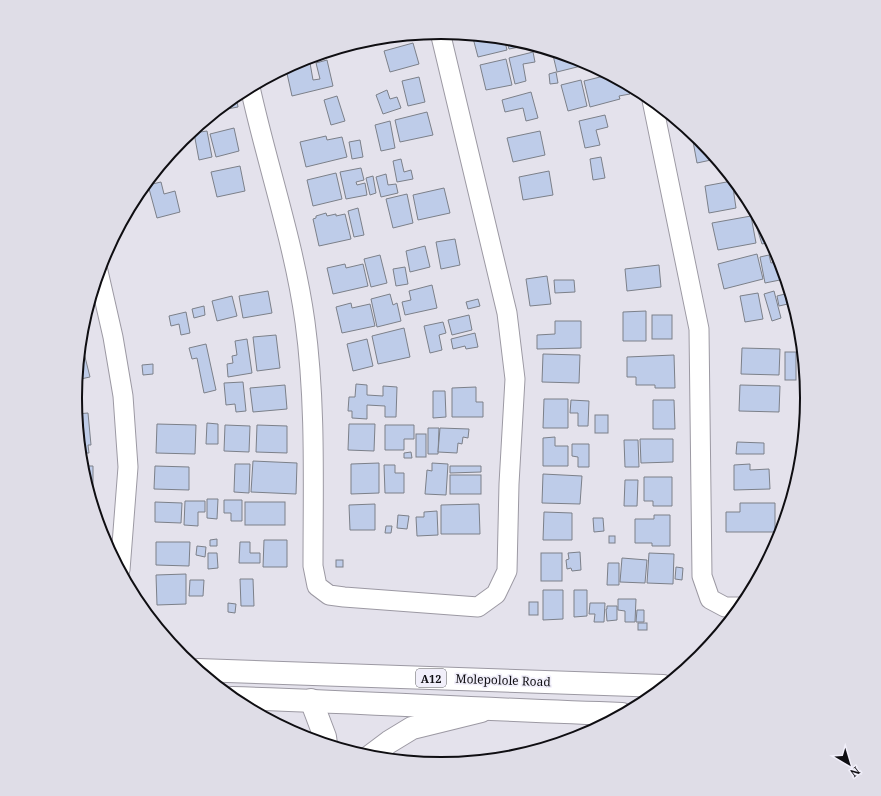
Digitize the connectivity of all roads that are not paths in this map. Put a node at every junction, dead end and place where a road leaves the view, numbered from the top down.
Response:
1 (442, 39) edge
2 (252, 93) edge
3 (654, 110) edge
4 (101, 284) edge
5 (121, 560) edge
6 (732, 607) edge
7 (207, 670) edge
8 (655, 686) edge
9 (245, 698) edge
10 (311, 700) junction
11 (486, 710) junction
12 (611, 714) edge
13 (325, 738) edge
14 (377, 751) edge

1 - 2 street
3 - 6 street
4 - 5 street
7 - 8 main road, Molepolole Road / A12
9 - 10 main road
10 - 11 main road
10 - 13 main road
11 - 12 main road
11 - 14 main road

